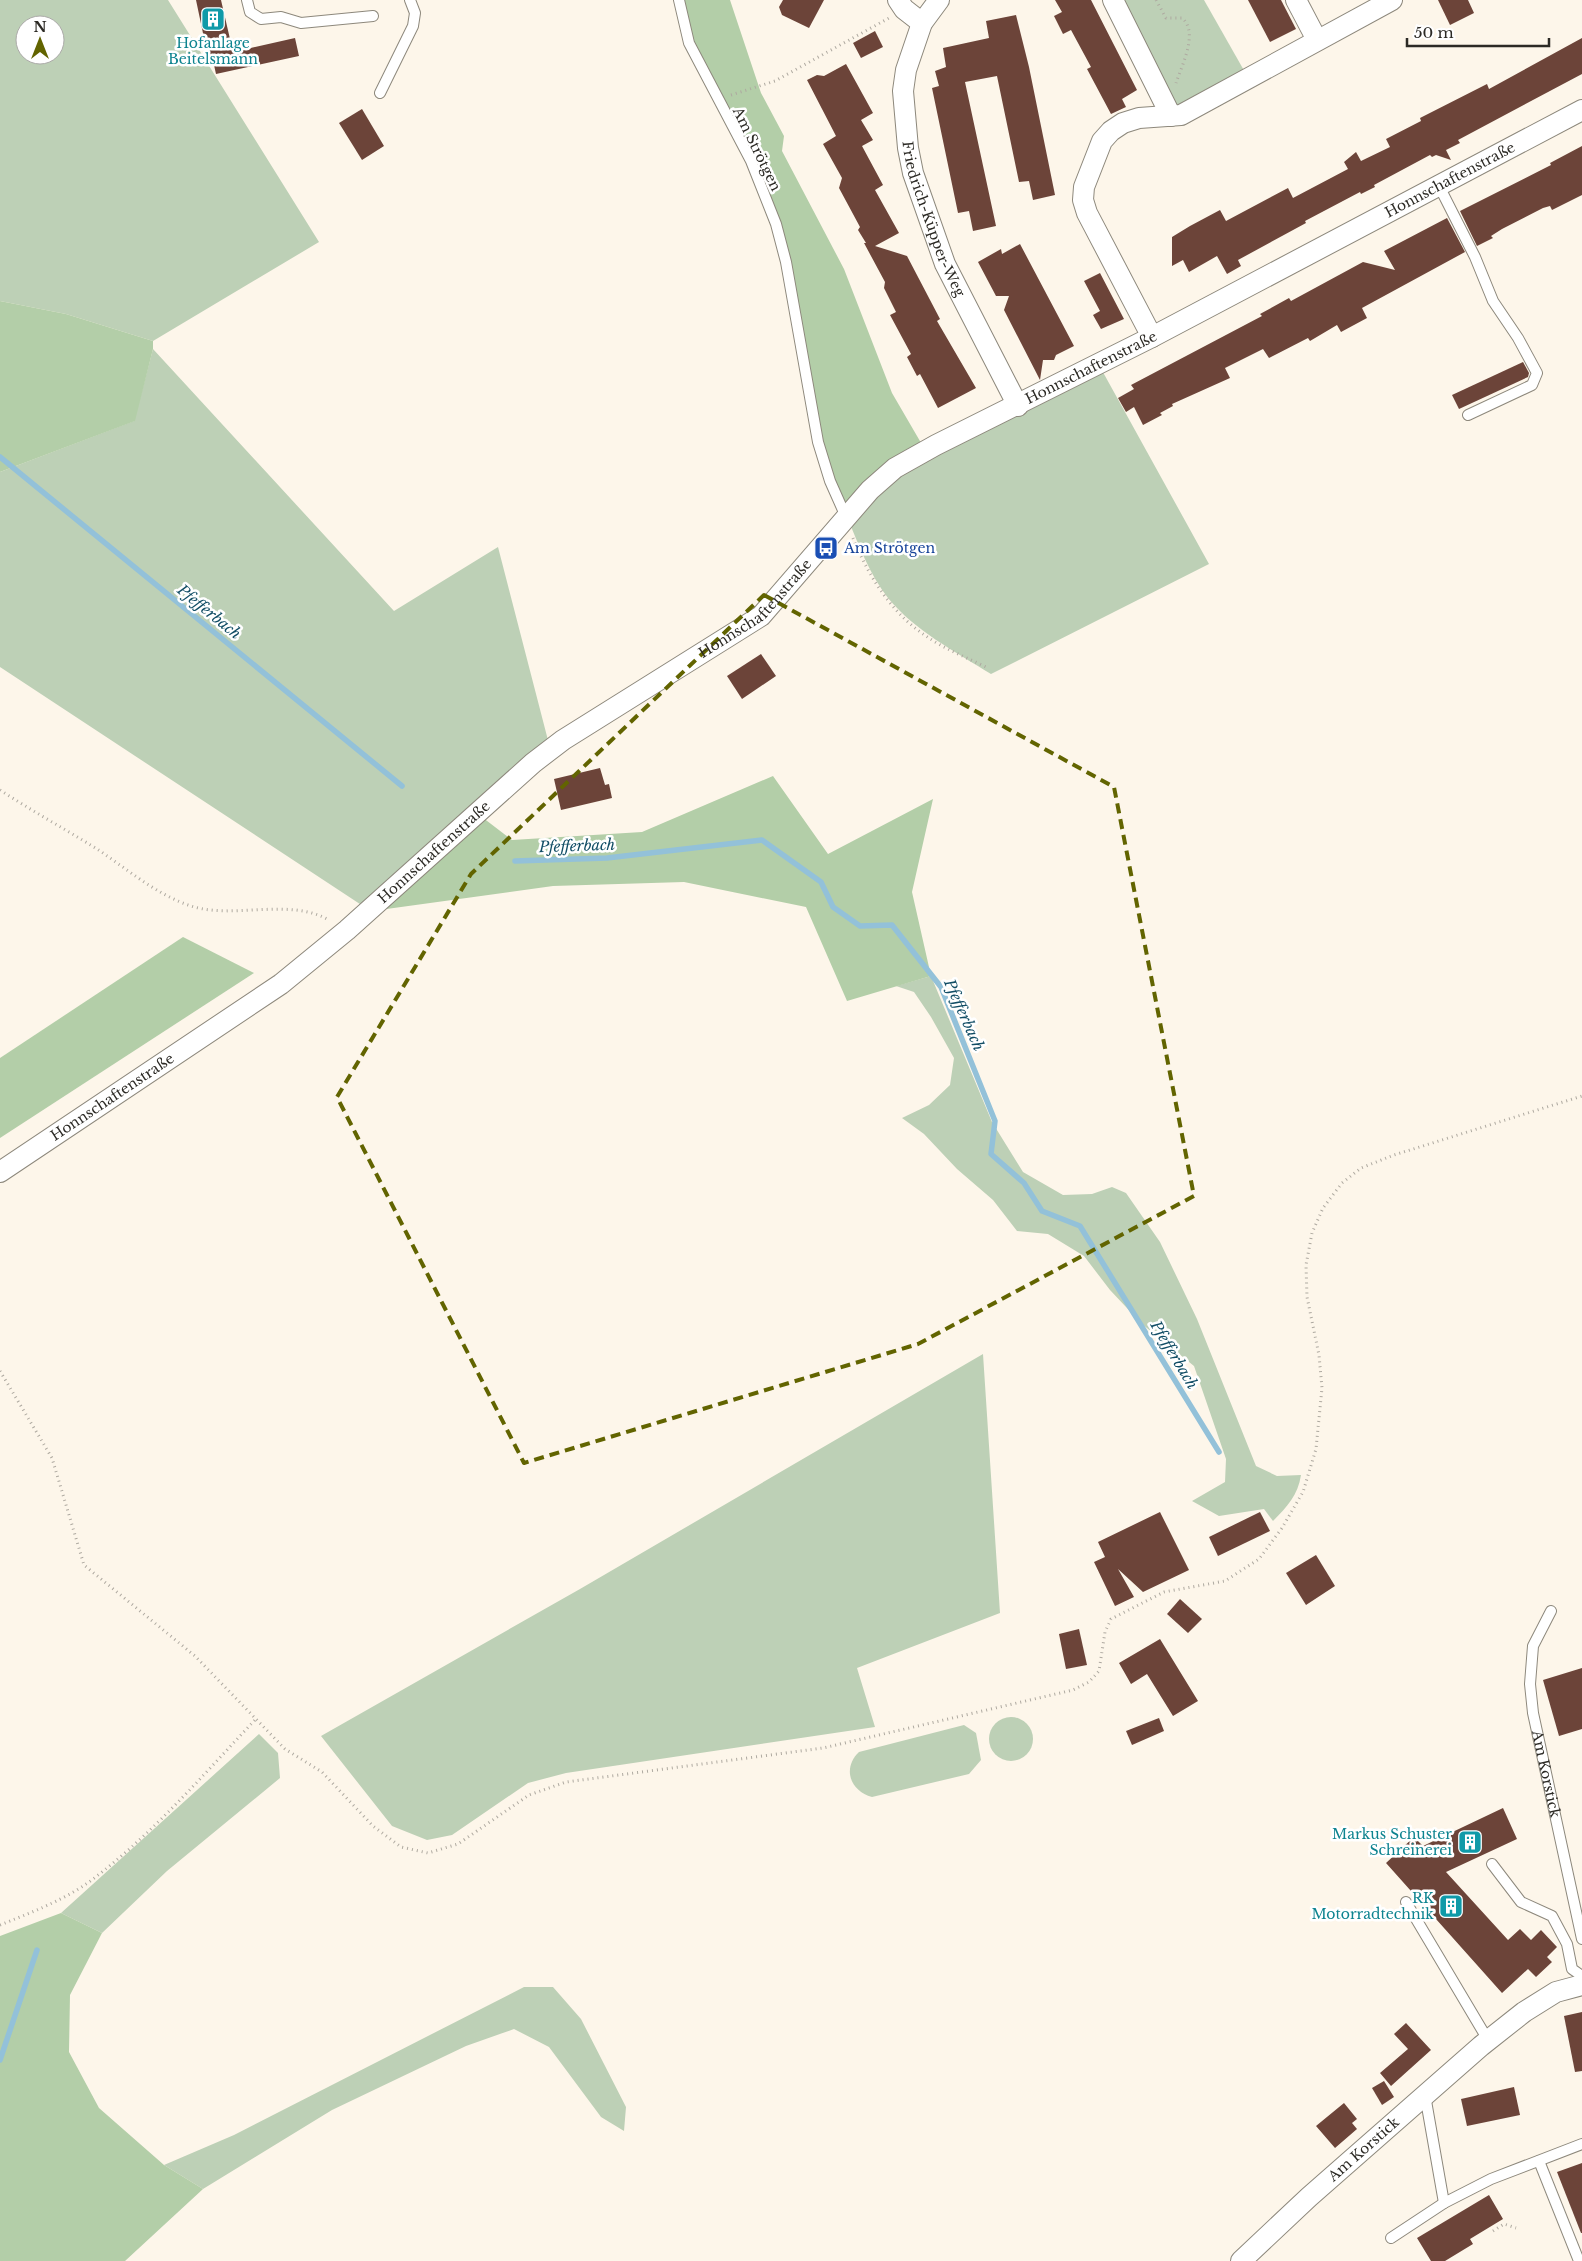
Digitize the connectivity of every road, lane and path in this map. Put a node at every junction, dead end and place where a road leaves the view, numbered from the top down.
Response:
1 (247, 0) edge
2 (410, 0) edge
3 (680, 0) edge
4 (939, 0) edge
5 (1112, 0) edge
6 (1156, 0) edge
7 (1296, 0) edge
8 (1392, 0) edge
9 (901, 5) edge
10 (372, 16) dead end
11 (922, 23) junction
12 (1316, 40) junction
13 (380, 93) dead end
14 (716, 98) junction
15 (1582, 110) edge
16 (1169, 111) junction
17 (1439, 186) junction
18 (1152, 337) junction
19 (1018, 406) junction
20 (1468, 415) dead end
21 (846, 517) junction
22 (988, 668) dead end
23 (0, 790) edge
24 (347, 930) junction
25 (1582, 1096) edge
26 (0, 1172) edge
27 (0, 1371) edge
28 (1551, 1611) dead end
29 (255, 1720) junction
30 (1492, 1864) dead end
31 (1406, 1902) dead end
32 (0, 1925) edge
33 (1582, 1939) edge
34 (1582, 1976) edge
35 (1582, 1986) edge
36 (1488, 2040) junction
37 (1425, 2095) junction
38 (1582, 2144) edge
39 (1539, 2161) junction
40 (1444, 2203) junction
41 (1516, 2228) dead end
42 (1493, 2231) dead end
43 (1391, 2238) dead end
44 (1241, 2261) edge
45 (1579, 2261) edge

1 - 10 lane
2 - 13 lane
3 - 14 lane, Am Strötgen
4 - 11 street, Friedrich-Küpper-Weg
5 - 16 street
6 - 16 path
7 - 12 street
8 - 12 street
9 - 11 street
9 - 14 path
11 - 19 street, Friedrich-Küpper-Weg
12 - 16 street
14 - 21 lane, Am Strötgen
15 - 17 street, Honnschaftenstraße
16 - 18 street
17 - 18 street, Honnschaftenstraße
17 - 20 lane
18 - 19 street, Honnschaftenstraße
19 - 21 street, Honnschaftenstraße
21 - 22 path
21 - 24 street, Honnschaftenstraße
23 - 24 path
24 - 26 street, Honnschaftenstraße
25 - 29 path
27 - 29 path
28 - 33 lane, Am Korstick
29 - 32 path
30 - 34 lane
31 - 36 lane
35 - 36 street, Am Korstick
36 - 37 street, Am Korstick
37 - 40 lane
37 - 44 street, Am Korstick
38 - 39 lane
39 - 40 lane
39 - 45 lane
40 - 43 lane
41 - 42 path

